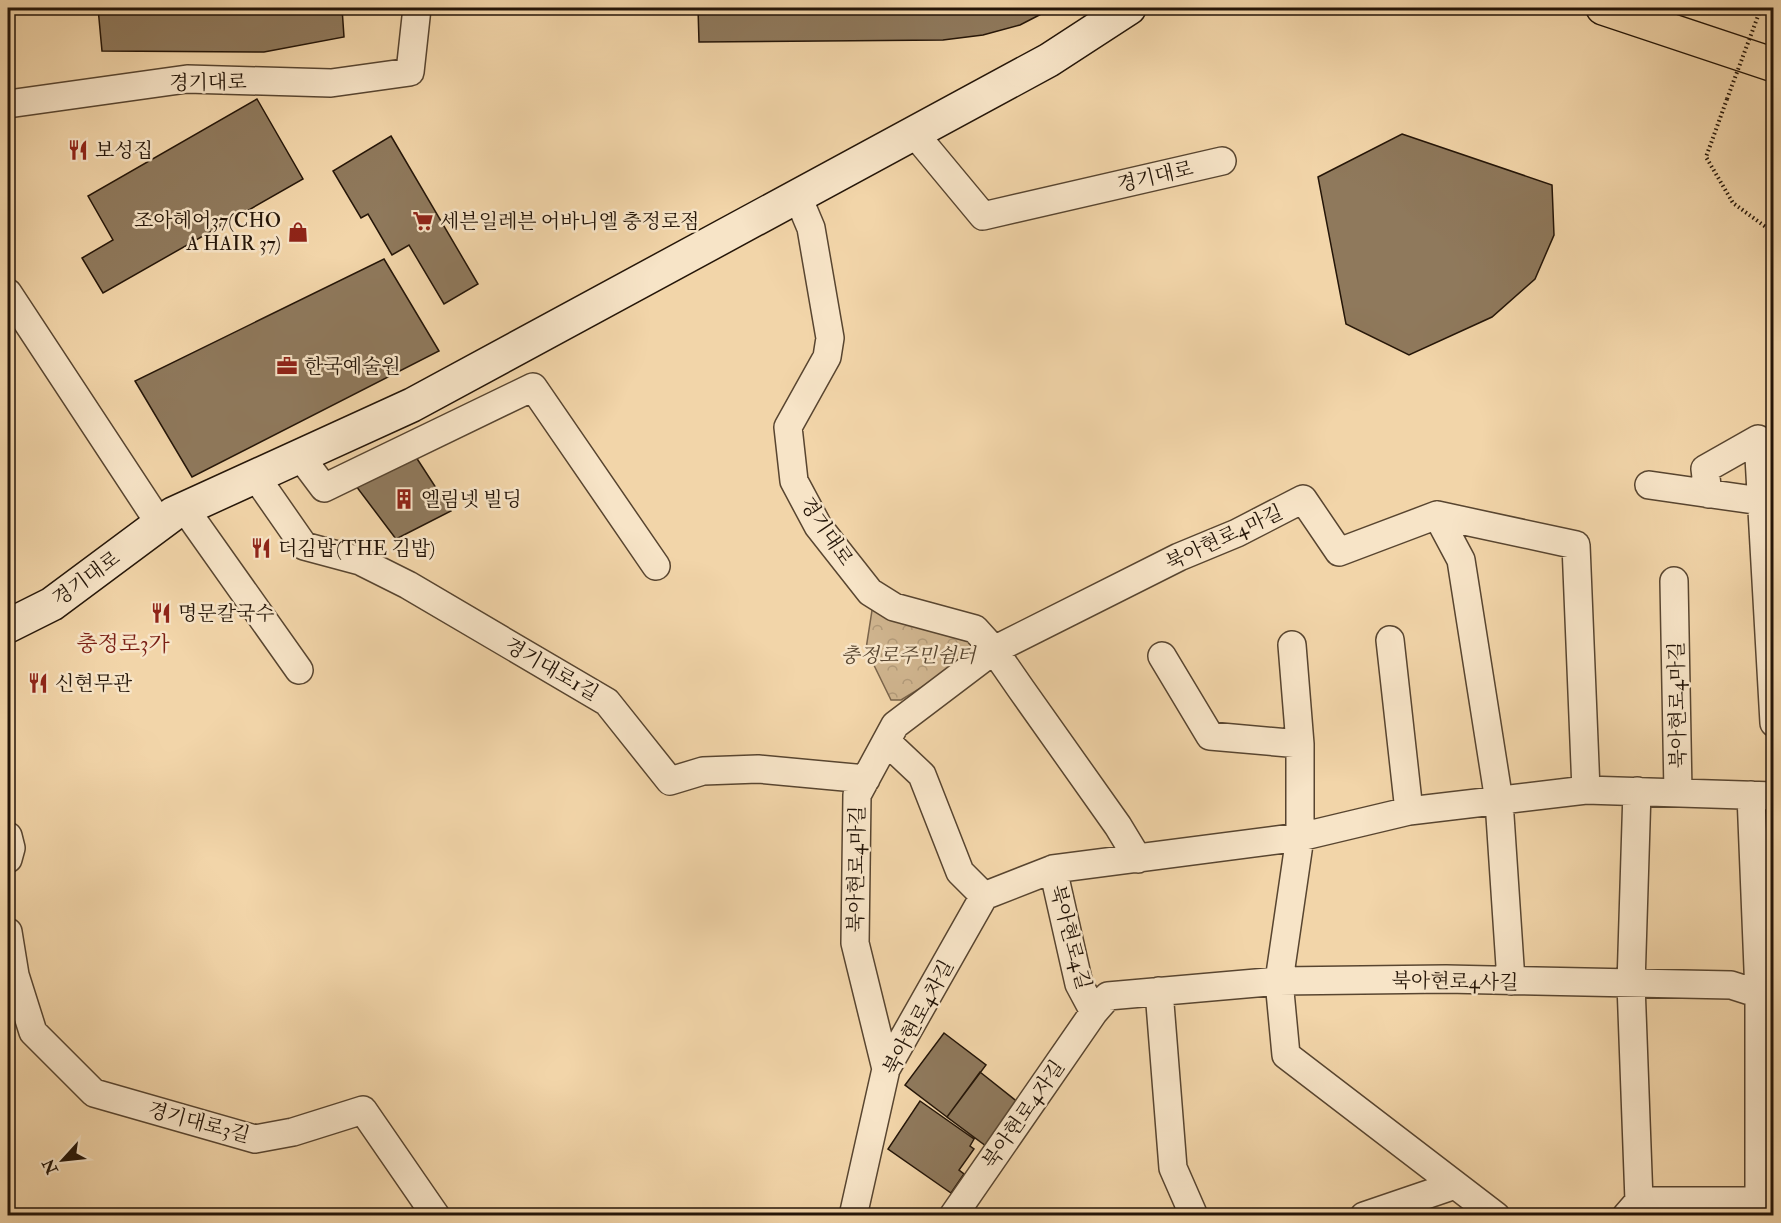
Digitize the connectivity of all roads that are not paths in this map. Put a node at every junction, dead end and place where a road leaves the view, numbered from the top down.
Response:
1 (417, 8) edge
2 (1129, 8) edge
3 (1603, 8) edge
4 (1773, 65) edge
5 (8, 104) edge
6 (914, 133) junction
7 (1222, 160) dead end
8 (798, 197) junction
9 (8, 293) edge
10 (300, 456) junction
11 (256, 477) junction
12 (1649, 485) dead end
13 (1708, 494) junction
14 (1761, 501) junction
15 (1437, 515) junction
16 (173, 516) junction
17 (656, 566) dead end
18 (1769, 568) edge
19 (1674, 581) dead end
20 (8, 626) edge
21 (1390, 640) dead end
22 (1293, 645) dead end
23 (994, 650) junction
24 (1162, 656) dead end
25 (299, 670) dead end
26 (1773, 723) edge
27 (886, 742) junction
28 (1300, 744) junction
29 (866, 779) junction
30 (1586, 790) junction
31 (1637, 790) junction
32 (1678, 792) junction
33 (1762, 796) edge
34 (1499, 801) junction
35 (1409, 811) junction
36 (8, 836) edge
37 (1300, 837) junction
38 (8, 859) edge
39 (1138, 859) junction
40 (1053, 869) junction
41 (984, 896) junction
42 (8, 933) edge
43 (1279, 981) junction
44 (1511, 981) junction
45 (1631, 984) junction
46 (1159, 991) junction
47 (1766, 994) edge
48 (1094, 1012) junction
49 (886, 1069) junction
50 (1455, 1185) junction
51 (1764, 1206) edge
52 (1633, 1208) edge
53 (436, 1215) edge
54 (853, 1215) edge
55 (953, 1215) edge
56 (1194, 1215) edge
57 (1364, 1215) edge
58 (1496, 1215) edge

1 - 5 street, 경기대로
2 - 6 main road, 경기대로
3 - 4 main road
6 - 7 street, 경기대로
6 - 8 main road, 경기대로
8 - 10 main road, 경기대로
8 - 23 street, 경기대로
9 - 16 street
10 - 11 main road, 경기대로
10 - 17 street
11 - 16 main road, 경기대로
11 - 29 street, 경기대로1길
12 - 13 street
13 - 14 street
13 - 14 street
14 - 18 street
15 - 23 street, 북아현로4마길
15 - 30 street
15 - 34 street
16 - 20 main road, 경기대로
16 - 25 street
18 - 26 street
19 - 32 street, 북아현로4마길
21 - 35 street
22 - 28 street
23 - 27 street, 북아현로4마길
23 - 39 street
24 - 28 street
27 - 29 street, 북아현로4마길
27 - 41 street
28 - 37 street
29 - 49 street, 북아현로4마길
30 - 31 street, 북아현로4마길
30 - 34 street, 북아현로4마길
31 - 32 street, 북아현로4마길
31 - 45 street
32 - 33 street, 북아현로4마길
33 - 47 street, 북아현로4마길
34 - 35 street, 북아현로4마길
34 - 44 street
35 - 37 street, 북아현로4마길
36 - 38 street
37 - 39 street, 북아현로4마길
37 - 43 street
39 - 40 street, 북아현로4마길
40 - 41 street, 북아현로4길
40 - 48 street, 북아현로4길
41 - 49 street, 북아현로4차길
42 - 53 street, 경기대로3길
43 - 44 street, 북아현로4사길
43 - 46 street, 북아현로4길
43 - 50 street
44 - 45 street, 북아현로4사길
45 - 47 street, 북아현로4사길
45 - 52 street
46 - 48 street, 북아현로4길
46 - 56 street
47 - 51 street
48 - 55 street, 북아현로4자길
49 - 54 street, 북아현로4차길
50 - 57 street
50 - 58 street
51 - 52 street

